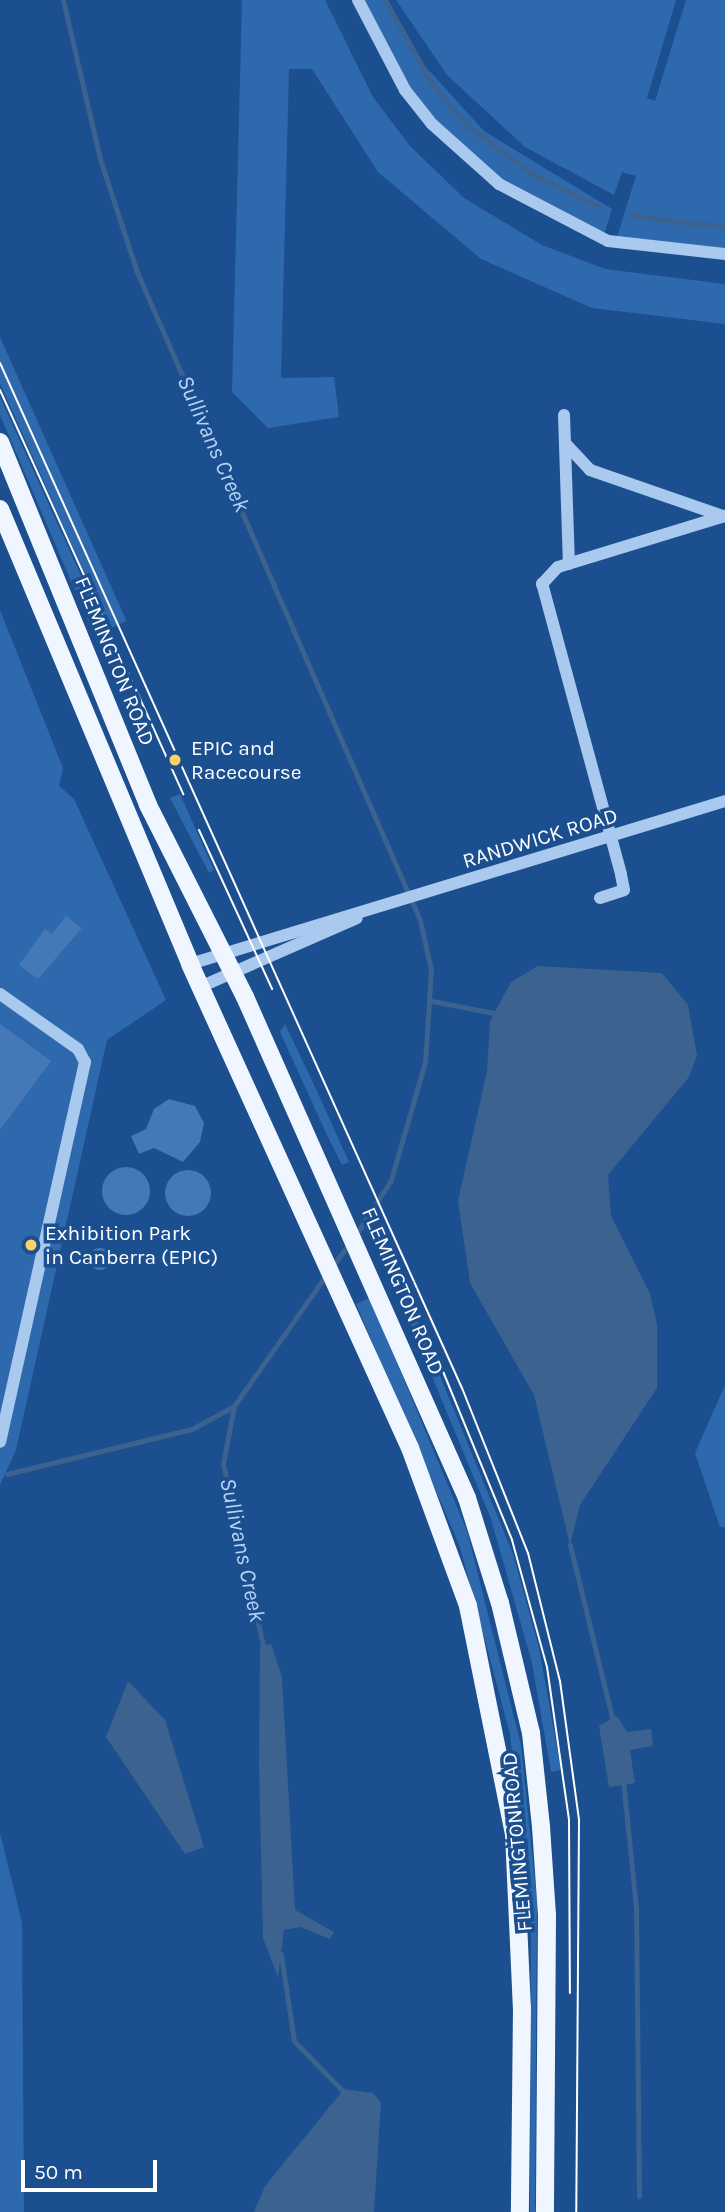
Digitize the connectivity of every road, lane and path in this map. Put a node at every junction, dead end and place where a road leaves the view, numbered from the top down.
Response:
1 (358, 0) edge
2 (725, 254) edge
3 (564, 415) dead end
4 (0, 442) edge
5 (565, 443) junction
6 (0, 509) edge
7 (724, 516) edge
8 (33, 521) junction
9 (8, 527) junction
10 (569, 564) junction
11 (725, 800) edge
12 (611, 837) junction
13 (600, 898) dead end
14 (366, 913) junction
15 (221, 950) junction
16 (190, 964) junction
17 (233, 972) junction
18 (200, 987) junction
19 (0, 994) edge
20 (0, 1442) edge
21 (520, 2212) edge
22 (545, 2212) edge

1 - 2 street
3 - 5 street
4 - 8 main road, FLEMINGTON ROAD
5 - 7 street
5 - 10 street
6 - 9 main road, FLEMINGTON ROAD
7 - 10 street
8 - 9 main road
8 - 15 main road, FLEMINGTON ROAD
9 - 16 main road, FLEMINGTON ROAD
10 - 12 street
11 - 12 street, RANDWICK ROAD
12 - 13 street
12 - 14 street, RANDWICK ROAD
14 - 15 street, RANDWICK ROAD
14 - 17 street, RANDWICK ROAD
15 - 16 street, RANDWICK ROAD
15 - 17 main road, FLEMINGTON ROAD
16 - 18 main road, FLEMINGTON ROAD
17 - 18 street, RANDWICK ROAD
17 - 22 main road, FLEMINGTON ROAD
18 - 21 main road, FLEMINGTON ROAD
19 - 20 street

